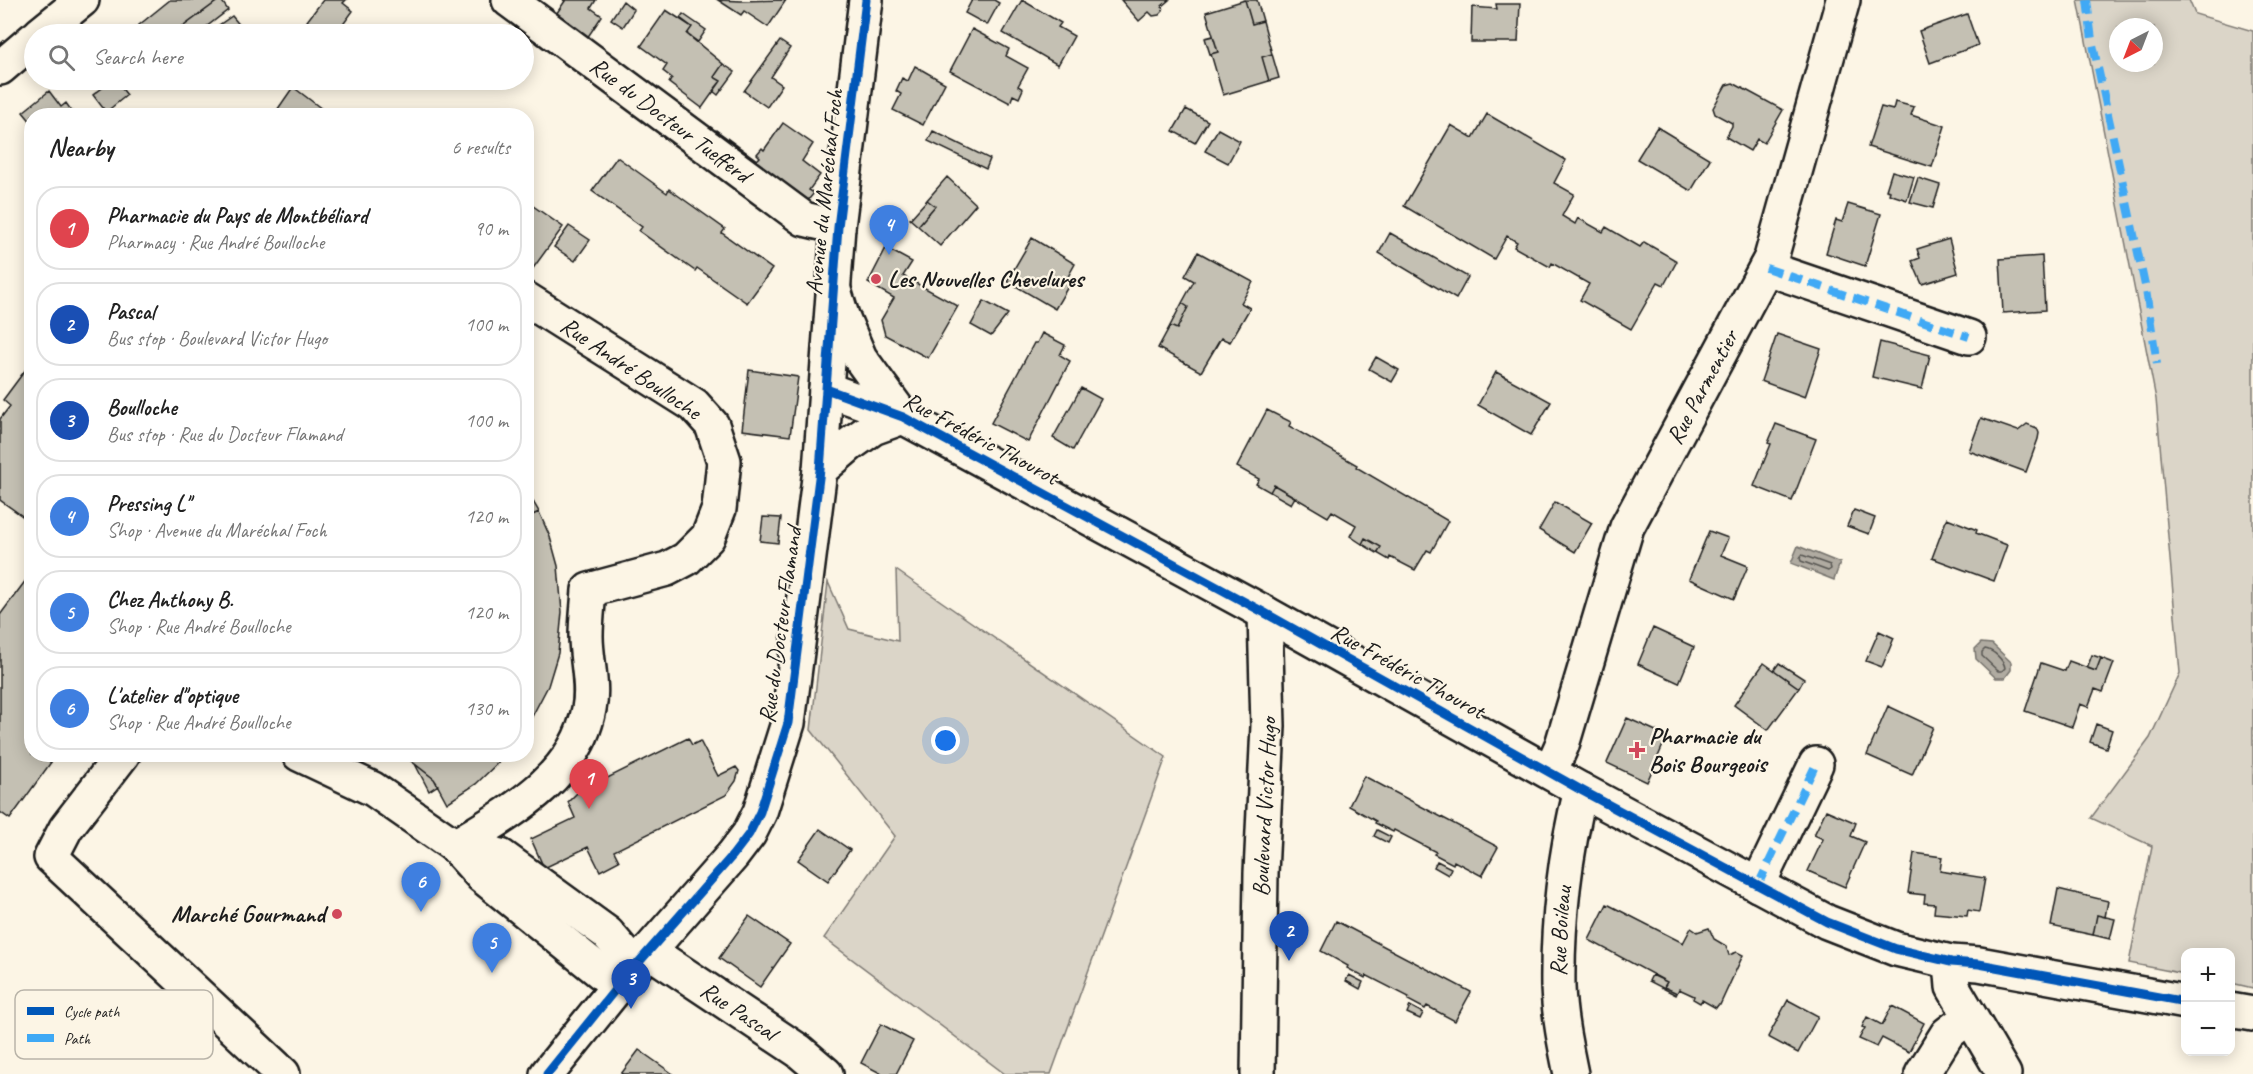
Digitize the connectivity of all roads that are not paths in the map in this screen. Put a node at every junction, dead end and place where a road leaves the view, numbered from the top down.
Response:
1 (82, 0) edge
2 (509, 0) edge
3 (866, 0) edge
4 (1843, 0) edge
5 (52, 24) edge
6 (24, 48) edge
7 (0, 68) edge
8 (838, 227) junction
9 (1766, 268) junction
10 (833, 288) junction
11 (534, 303) edge
12 (1969, 337) dead end
13 (826, 389) junction
14 (903, 417) junction
15 (820, 470) junction
16 (1265, 613) junction
17 (117, 762) edge
18 (316, 762) edge
19 (1816, 764) dead end
20 (1550, 772) junction
21 (1581, 790) junction
22 (455, 846) junction
23 (1758, 885) junction
24 (1965, 963) junction
25 (634, 968) junction
26 (193, 990) edge
27 (2181, 1001) edge
28 (213, 1009) edge
29 (2235, 1011) edge
30 (2253, 1014) edge
31 (1969, 1017) junction
32 (283, 1074) edge
33 (547, 1074) edge
34 (826, 1074) edge
35 (1258, 1074) edge
36 (1571, 1074) edge
37 (1922, 1074) edge
38 (2004, 1074) edge

1 - 5 street
2 - 8 street, Rue du Docteur Tuefferd
3 - 8 street, Avenue du Maréchal Foch
4 - 9 street, Rue Parmentier
6 - 7 street
8 - 10 street, Avenue du Maréchal Foch
9 - 12 street
9 - 20 street, Rue Parmentier
10 - 13 street, Avenue du Maréchal Foch
10 - 14 street, Rue Frédéric Thourot
11 - 22 street, Rue André Boulloche
13 - 14 street, Rue Frédéric Thourot
13 - 15 street, Rue du Docteur Flamand
14 - 15 street
14 - 16 street, Rue Frédéric Thourot
15 - 25 street, Rue du Docteur Flamand
16 - 20 street, Rue Frédéric Thourot
16 - 35 street, Boulevard Victor Hugo
17 - 26 street
18 - 22 street
19 - 23 street
20 - 21 street, Rue Frédéric Thourot
21 - 23 street, Rue Frédéric Thourot
21 - 36 street, Rue Boileau
22 - 25 street
23 - 24 street, Rue Frédéric Thourot
24 - 27 street, Rue Frédéric Thourot
24 - 31 street
25 - 33 street, Rue du Docteur Flamand
25 - 34 street, Rue Pascal
28 - 32 street
29 - 30 street
31 - 37 street
31 - 38 street

